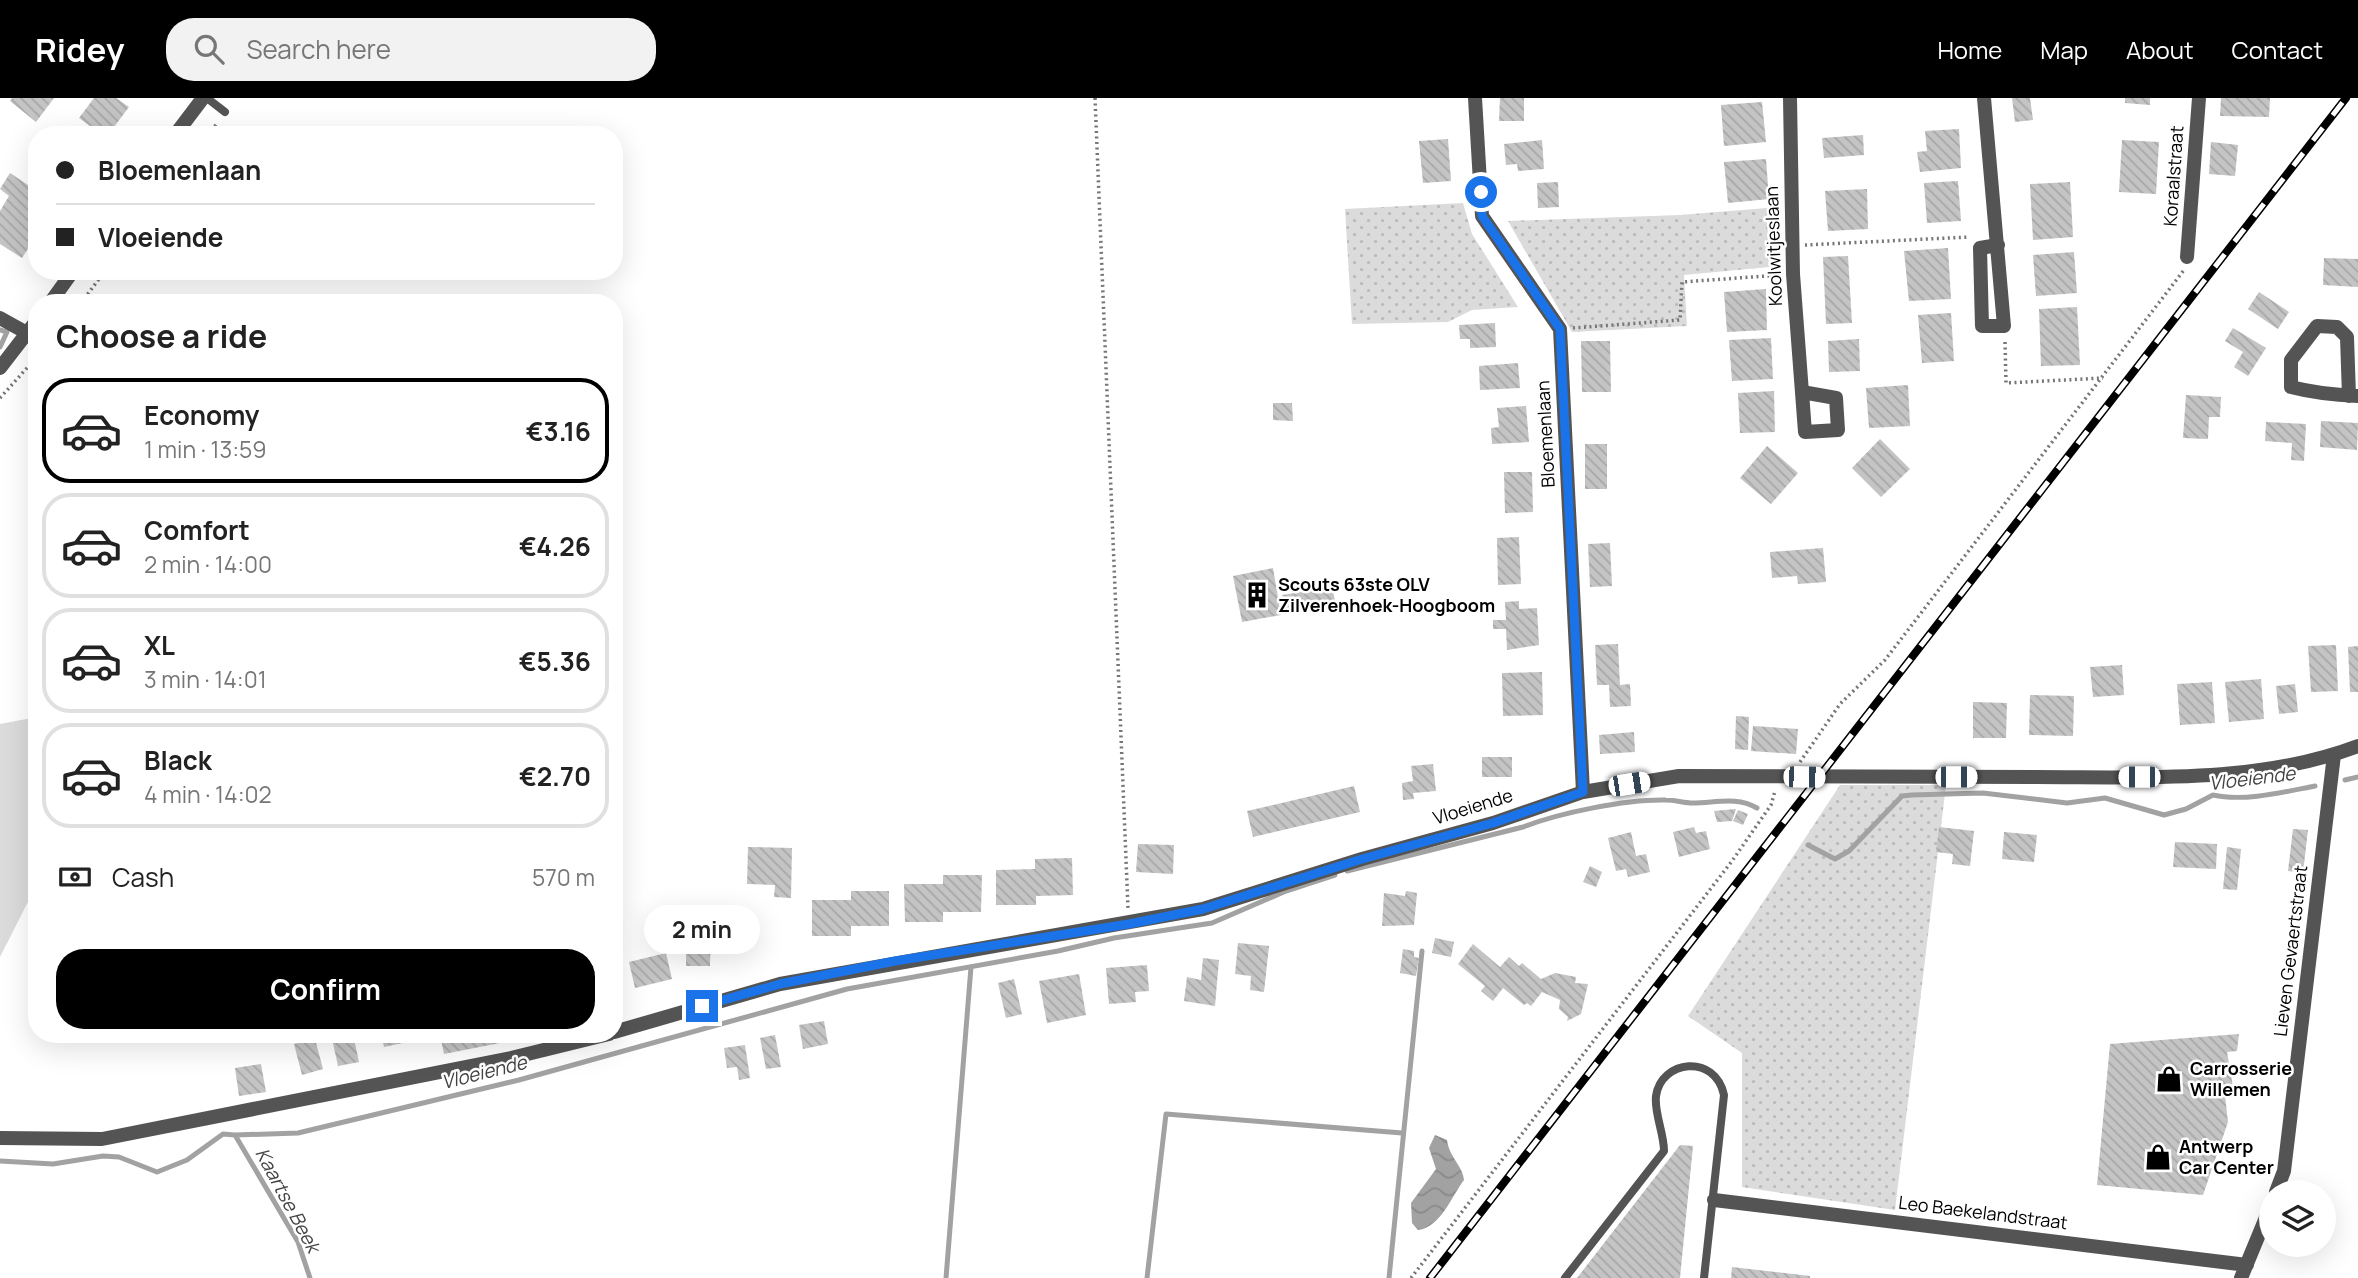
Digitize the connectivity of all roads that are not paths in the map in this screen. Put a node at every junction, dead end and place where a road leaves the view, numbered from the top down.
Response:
1 (204, 98) edge
2 (1475, 98) edge
3 (1790, 98) edge
4 (1984, 98) edge
5 (2199, 98) edge
6 (225, 112) dead end
7 (182, 126) edge
8 (1998, 245) junction
9 (2187, 257) road end
10 (0, 318) edge
11 (28, 331) edge
12 (26, 334) junction
13 (0, 368) edge
14 (1802, 392) dead end
15 (2353, 396) edge
16 (2358, 746) edge
17 (2334, 755) junction
18 (1583, 792) junction
19 (623, 1029) edge
20 (571, 1043) edge
21 (0, 1138) edge
22 (2281, 1180) edge
23 (1714, 1200) junction
24 (2259, 1235) edge
25 (2244, 1272) edge
26 (1565, 1278) edge
27 (1704, 1278) edge

1 - 6 lane
1 - 7 street
2 - 18 street, Bloemenlaan
3 - 14 street, Koolwitjeslaan
4 - 8 street
5 - 9 street, Koraalstraat
8 - 8 street
10 - 12 street
11 - 12 street
12 - 13 street
15 - 15 street
16 - 17 street, Vloeiende
17 - 18 street, Vloeiende
17 - 22 street, Lieven Gevaertstraat
18 - 19 street, Vloeiende
20 - 21 street
23 - 25 street, Leo Baekelandstraat
23 - 26 lane
23 - 27 lane
24 - 25 street

